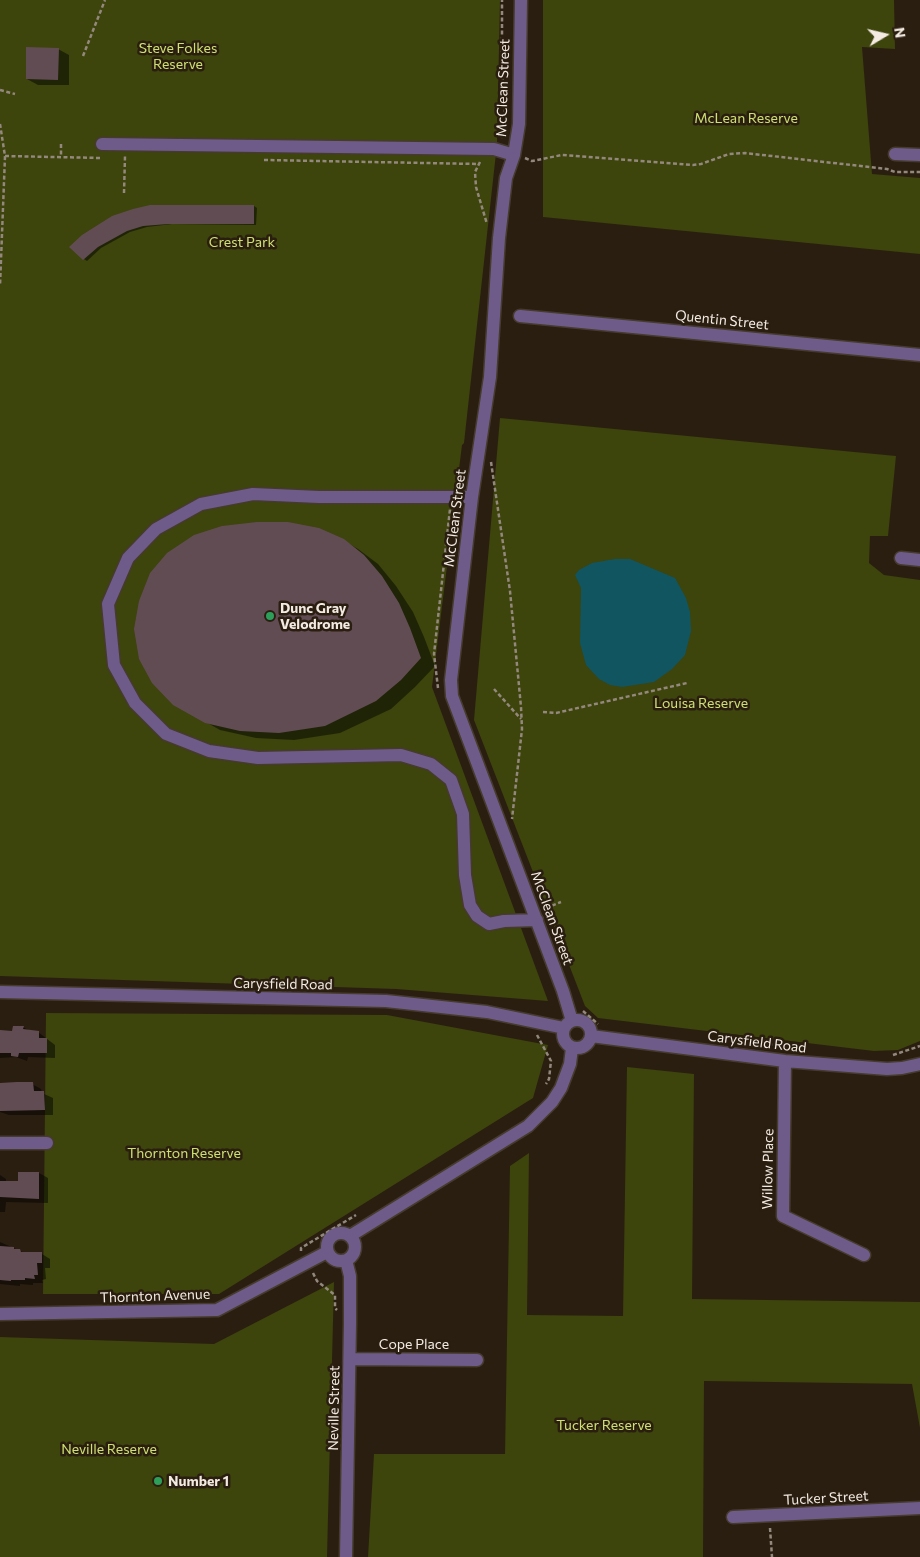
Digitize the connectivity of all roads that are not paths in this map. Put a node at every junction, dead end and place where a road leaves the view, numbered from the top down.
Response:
1 (521, 0) edge
2 (102, 144) dead end
3 (894, 154) dead end
4 (514, 155) junction
5 (920, 156) edge
6 (520, 316) dead end
7 (920, 355) edge
8 (472, 497) junction
9 (900, 558) dead end
10 (920, 560) edge
11 (540, 915) junction
12 (0, 992) edge
13 (568, 1025) junction
14 (591, 1036) junction
15 (572, 1048) junction
16 (785, 1061) junction
17 (920, 1064) edge
18 (0, 1143) edge
19 (46, 1143) dead end
20 (350, 1236) junction
21 (327, 1252) junction
22 (864, 1255) dead end
23 (346, 1260) junction
24 (0, 1314) edge
25 (350, 1359) junction
26 (477, 1360) dead end
27 (920, 1508) edge
28 (733, 1517) dead end
29 (346, 1557) edge

1 - 4 street, McClean Street
2 - 4 street
3 - 5 street
4 - 8 street, McClean Street
6 - 7 street, Quentin Street
8 - 11 street, McClean Street
8 - 11 street
9 - 10 street
11 - 13 street, McClean Street
12 - 13 street, Carysfield Road
13 - 14 street
13 - 15 street
14 - 15 street
14 - 16 street, Carysfield Road
15 - 20 street, Thornton Avenue
16 - 17 street, Carysfield Road
16 - 22 street, Willow Place
18 - 19 street
20 - 21 street, Thornton Avenue
20 - 23 street
21 - 23 street
21 - 24 street, Thornton Avenue
23 - 25 street, Neville Street
25 - 26 street, Cope Place
25 - 29 street, Neville Street
27 - 28 street, Tucker Street

